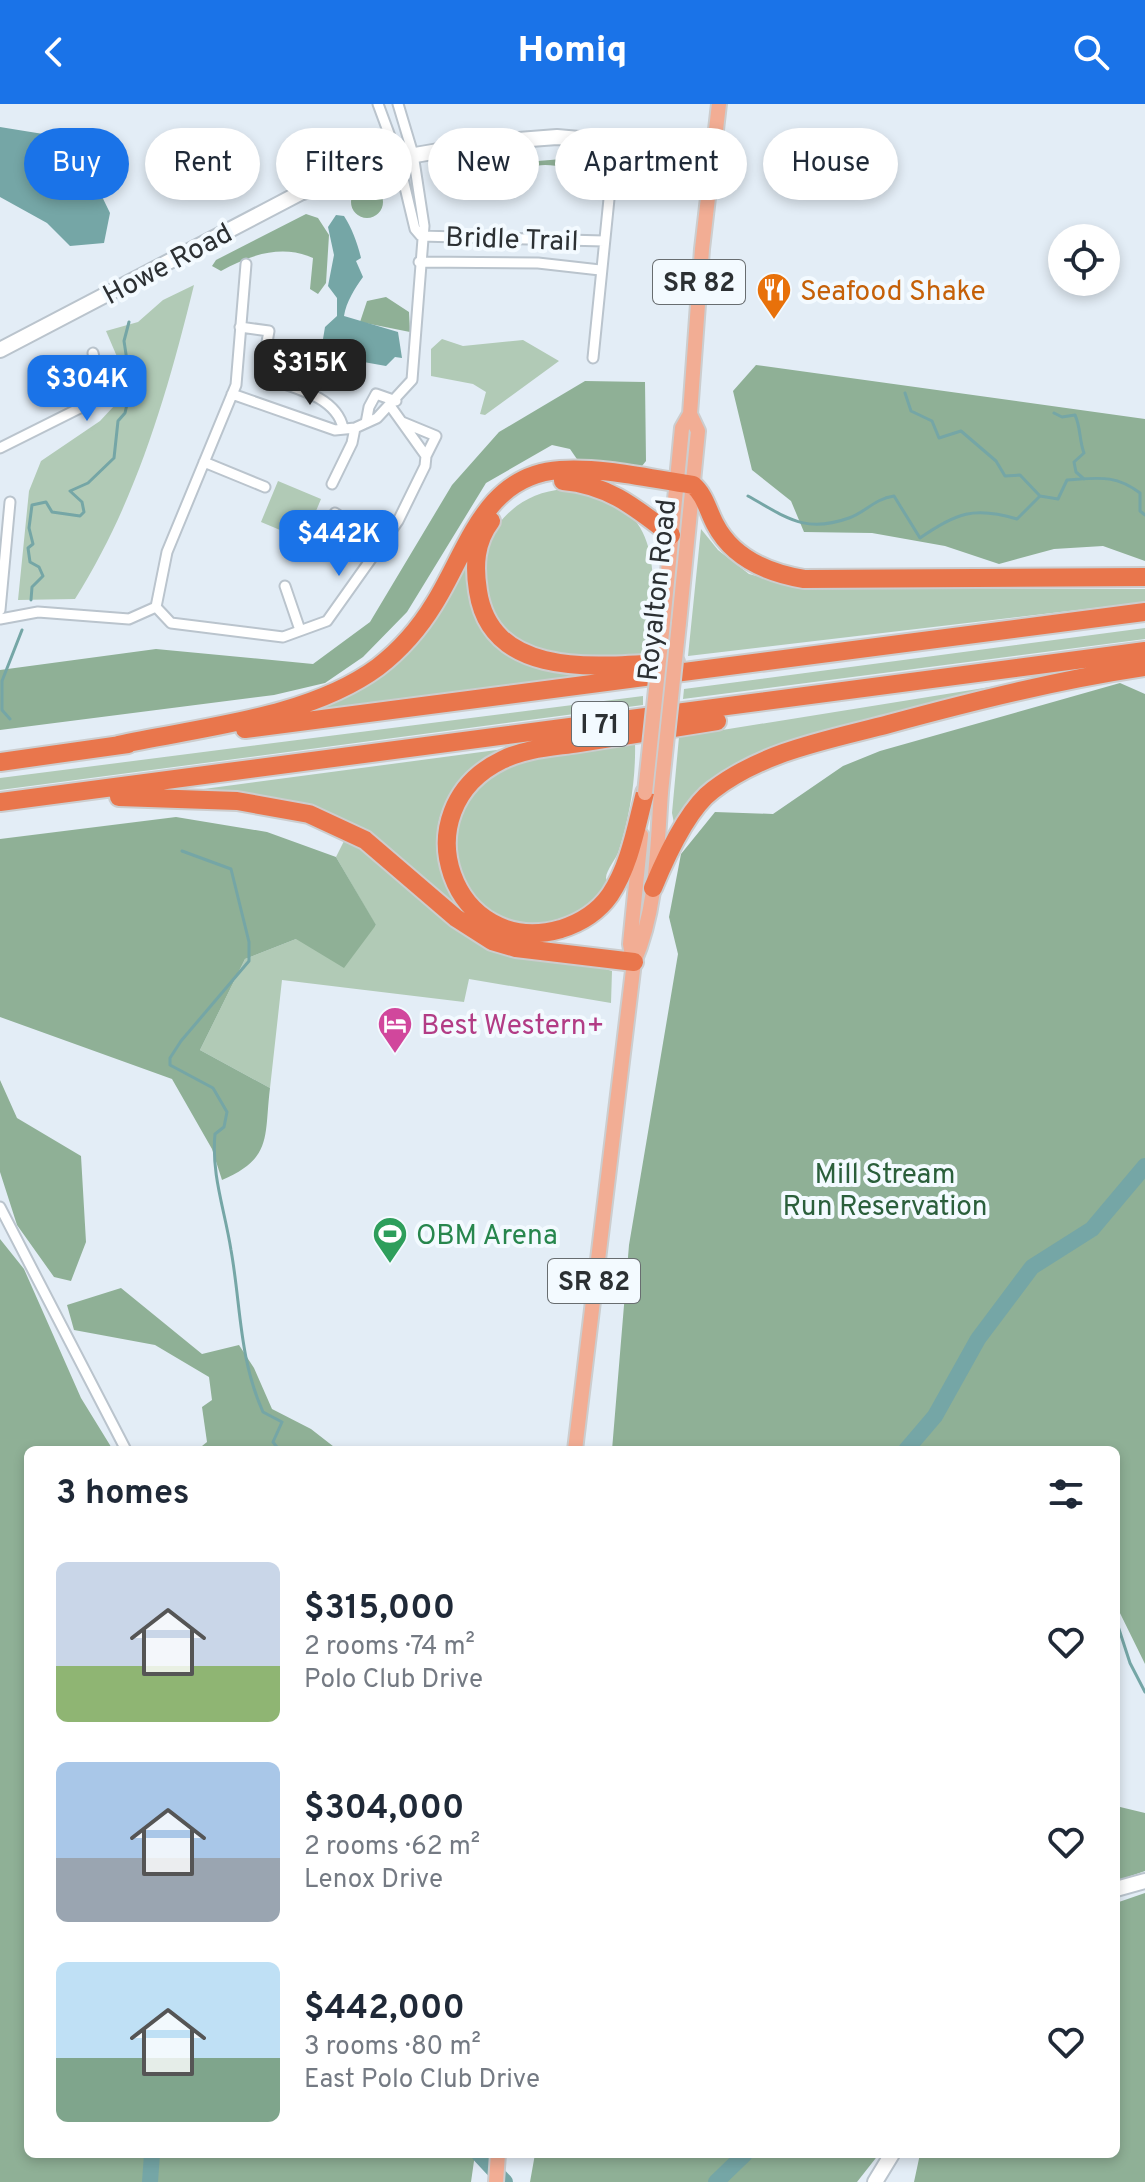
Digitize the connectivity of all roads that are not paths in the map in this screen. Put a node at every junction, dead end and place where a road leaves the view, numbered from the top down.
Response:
1 (378, 104) edge
2 (398, 104) edge
3 (719, 104) edge
4 (387, 128) edge
5 (716, 128) edge
6 (555, 137) edge
7 (413, 154) junction
8 (287, 200) edge
9 (408, 200) edge
10 (609, 200) edge
11 (708, 200) edge
12 (421, 236) junction
13 (604, 241) junction
14 (419, 262) junction
15 (246, 264) dead end
16 (600, 270) junction
17 (240, 327) junction
18 (0, 350) edge
19 (93, 353) dead end
20 (593, 358) dead end
21 (232, 394) junction
22 (394, 404) junction
23 (402, 422) junction
24 (366, 423) junction
25 (343, 428) junction
26 (355, 428) junction
27 (0, 448) edge
28 (426, 456) junction
29 (204, 462) junction
30 (332, 484) dead end
31 (685, 484) junction
32 (265, 487) dead end
33 (10, 502) dead end
34 (335, 513) dead end
35 (671, 535) junction
36 (381, 545) junction
37 (1145, 577) edge
38 (285, 586) dead end
39 (156, 607) junction
40 (0, 610) edge
41 (1145, 612) edge
42 (0, 619) edge
43 (300, 630) junction
44 (1145, 651) edge
45 (814, 656) junction
46 (1145, 667) edge
47 (803, 698) junction
48 (118, 745) junction
49 (0, 762) edge
50 (653, 792) junction
51 (56, 797) junction
52 (0, 802) edge
53 (653, 888) junction
54 (634, 962) junction
55 (0, 1207) edge
56 (124, 1446) edge
57 (575, 1446) edge
58 (1145, 1881) edge
59 (1120, 1888) edge
60 (498, 2158) edge
61 (890, 2158) edge
62 (496, 2182) edge
63 (875, 2182) edge

1 - 4 street
2 - 7 street
3 - 5 main road, Royalton Road / SR 82
6 - 7 street, Howe Road
7 - 12 street
8 - 18 street, Howe Road
9 - 12 street
10 - 13 street, Bridle Trail
11 - 31 main road, Royalton Road / SR 82
12 - 13 street, Bridle Trail
12 - 14 street
13 - 16 street, Bridle Trail
14 - 16 street, Bridle Trail
14 - 22 street
15 - 17 street
16 - 20 street, Bridle Trail
17 - 21 street
17 - 25 street
19 - 27 street
21 - 25 street
21 - 29 street
22 - 23 street
22 - 24 street
22 - 24 street
23 - 28 street
23 - 28 street
24 - 26 street
25 - 26 street
26 - 30 street
28 - 36 street
29 - 32 street
29 - 39 street
31 - 35 main road, Royalton Road / SR 82
31 - 37 highway
31 - 48 highway
31 - 50 main road, Royalton Road / SR 82, bridge
33 - 40 street
34 - 36 street
35 - 45 highway
35 - 50 main road, Royalton Road / SR 82, bridge
36 - 43 street
38 - 43 street
39 - 42 street
39 - 43 street
41 - 45 highway, I 71
44 - 47 highway, I 71
45 - 48 highway, I 71
46 - 53 highway
47 - 50 highway
47 - 51 highway, I 71
48 - 49 highway, I 71
50 - 53 main road, Royalton Road / SR 82
50 - 54 main road, Royalton Road / SR 82
51 - 52 highway, I 71
51 - 54 highway
53 - 54 main road, Royalton Road / SR 82
54 - 57 main road, Royalton Road / SR 82
55 - 56 street
58 - 59 street
60 - 62 main road
61 - 63 street

